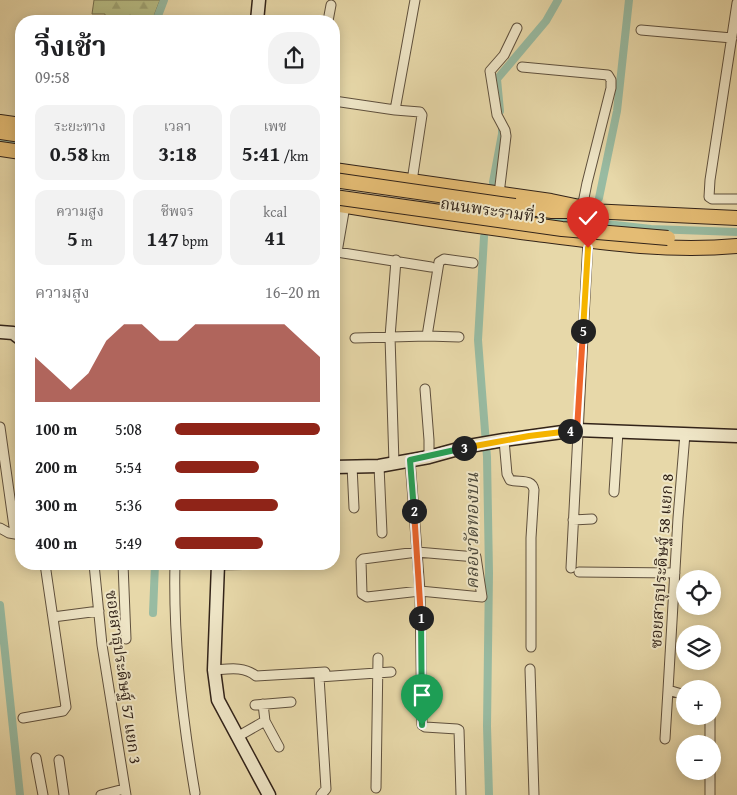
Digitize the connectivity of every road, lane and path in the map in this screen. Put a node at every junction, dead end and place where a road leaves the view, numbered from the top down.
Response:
1 (259, 0) edge
2 (416, 0) edge
3 (737, 3) edge
4 (258, 15) edge
5 (518, 28) dead end
6 (641, 30) dead end
7 (732, 38) junction
8 (522, 67) dead end
9 (340, 102) edge
10 (395, 110) junction
11 (0, 122) edge
12 (15, 124) edge
13 (0, 132) edge
14 (15, 134) edge
15 (0, 149) edge
16 (15, 151) edge
17 (0, 157) edge
18 (15, 159) edge
19 (340, 170) edge
20 (340, 181) edge
21 (412, 181) junction
22 (499, 194) junction
23 (737, 199) edge
24 (340, 203) edge
25 (340, 203) edge
26 (582, 208) junction
27 (599, 212) junction
28 (737, 218) edge
29 (588, 241) junction
30 (737, 244) edge
31 (340, 252) edge
32 (396, 260) junction
33 (473, 263) dead end
34 (431, 267) dead end
35 (0, 332) edge
36 (15, 334) edge
37 (427, 336) junction
38 (390, 337) junction
39 (355, 338) dead end
40 (459, 338) dead end
41 (425, 389) dead end
42 (0, 427) edge
43 (577, 430) junction
44 (618, 432) junction
45 (686, 434) junction
46 (737, 436) edge
47 (493, 442) junction
48 (429, 457) junction
49 (410, 460) junction
50 (394, 463) junction
51 (352, 466) junction
52 (379, 466) junction
53 (340, 467) edge
54 (614, 492) dead end
55 (354, 508) dead end
56 (15, 516) edge
57 (573, 520) junction
58 (592, 520) dead end
59 (0, 528) edge
60 (15, 533) edge
61 (382, 533) dead end
62 (417, 552) junction
63 (46, 570) edge
64 (95, 570) edge
65 (123, 570) edge
66 (176, 570) edge
67 (218, 570) edge
68 (675, 573) junction
69 (420, 591) junction
70 (99, 611) junction
71 (53, 617) junction
72 (126, 639) dead end
73 (530, 647) dead end
74 (378, 658) dead end
75 (530, 669) dead end
76 (214, 670) junction
77 (348, 670) dead end
78 (391, 672) dead end
79 (378, 673) junction
80 (668, 690) junction
81 (676, 692) edge
82 (291, 702) dead end
83 (23, 718) dead end
84 (265, 721) junction
85 (236, 737) junction
86 (665, 739) dead end
87 (279, 747) dead end
88 (36, 758) dead end
89 (58, 760) dead end
90 (710, 780) edge
91 (376, 788) dead end
92 (125, 792) edge
93 (195, 793) dead end
94 (42, 795) edge
95 (64, 795) edge
96 (101, 795) edge
97 (269, 795) edge
98 (320, 795) edge
99 (461, 795) edge
100 (534, 795) edge
101 (710, 795) edge

1 - 4 street
2 - 10 street
3 - 7 street
5 - 22 street
6 - 7 street
7 - 23 street
8 - 26 street
9 - 10 street
10 - 21 street
11 - 12 main road
13 - 14 main road
15 - 16 main road
17 - 18 main road
19 - 21 main road, ถนนพระรามที่ 3
20 - 27 main road, ถนนพระรามที่ 3, bridge
21 - 22 main road, ถนนพระรามที่ 3
22 - 26 main road, ถนนพระรามที่ 3
24 - 30 main road, ถนนพระรามที่ 3, bridge
25 - 29 main road, ถนนพระรามที่ 3
26 - 27 main road, ถนนพระรามที่ 3
27 - 28 main road, ถนนพระรามที่ 3
29 - 30 main road, ถนนพระรามที่ 3
29 - 43 street
31 - 32 street
32 - 34 street
32 - 38 street
33 - 37 street
35 - 36 street
37 - 38 street
37 - 40 street
38 - 39 street
38 - 50 street
41 - 48 street
42 - 56 street
43 - 44 street
43 - 47 street
43 - 57 street
44 - 45 street
44 - 54 street
45 - 46 street
45 - 68 street, ซอยสาธุประดิษฐ์ 58 แยก 8
47 - 48 street
47 - 73 street
48 - 49 street
49 - 50 street
49 - 62 street
50 - 52 street
51 - 52 street
51 - 53 street
51 - 55 street
52 - 61 street
57 - 58 street
57 - 68 street
59 - 60 street
62 - 69 street
62 - 69 street
62 - 69 street
63 - 71 street
64 - 70 street, ซอยสาธุประดิษฐ์ 57 แยก 3
65 - 72 street
66 - 93 street
67 - 76 street
68 - 80 street, ซอยสาธุประดิษฐ์ 58 แยก 8
69 - 99 street
70 - 71 street
70 - 92 street, ซอยสาธุประดิษฐ์ 57 แยก 3
71 - 83 street
74 - 79 street
75 - 100 street
76 - 77 street
76 - 85 street
78 - 79 street
79 - 91 street
79 - 98 street
80 - 81 street
80 - 86 street, ซอยสาธุประดิษฐ์ 58 แยก 8
82 - 84 street
84 - 85 street
84 - 87 street
85 - 97 street
88 - 94 street
89 - 95 street
90 - 101 street
92 - 96 street

